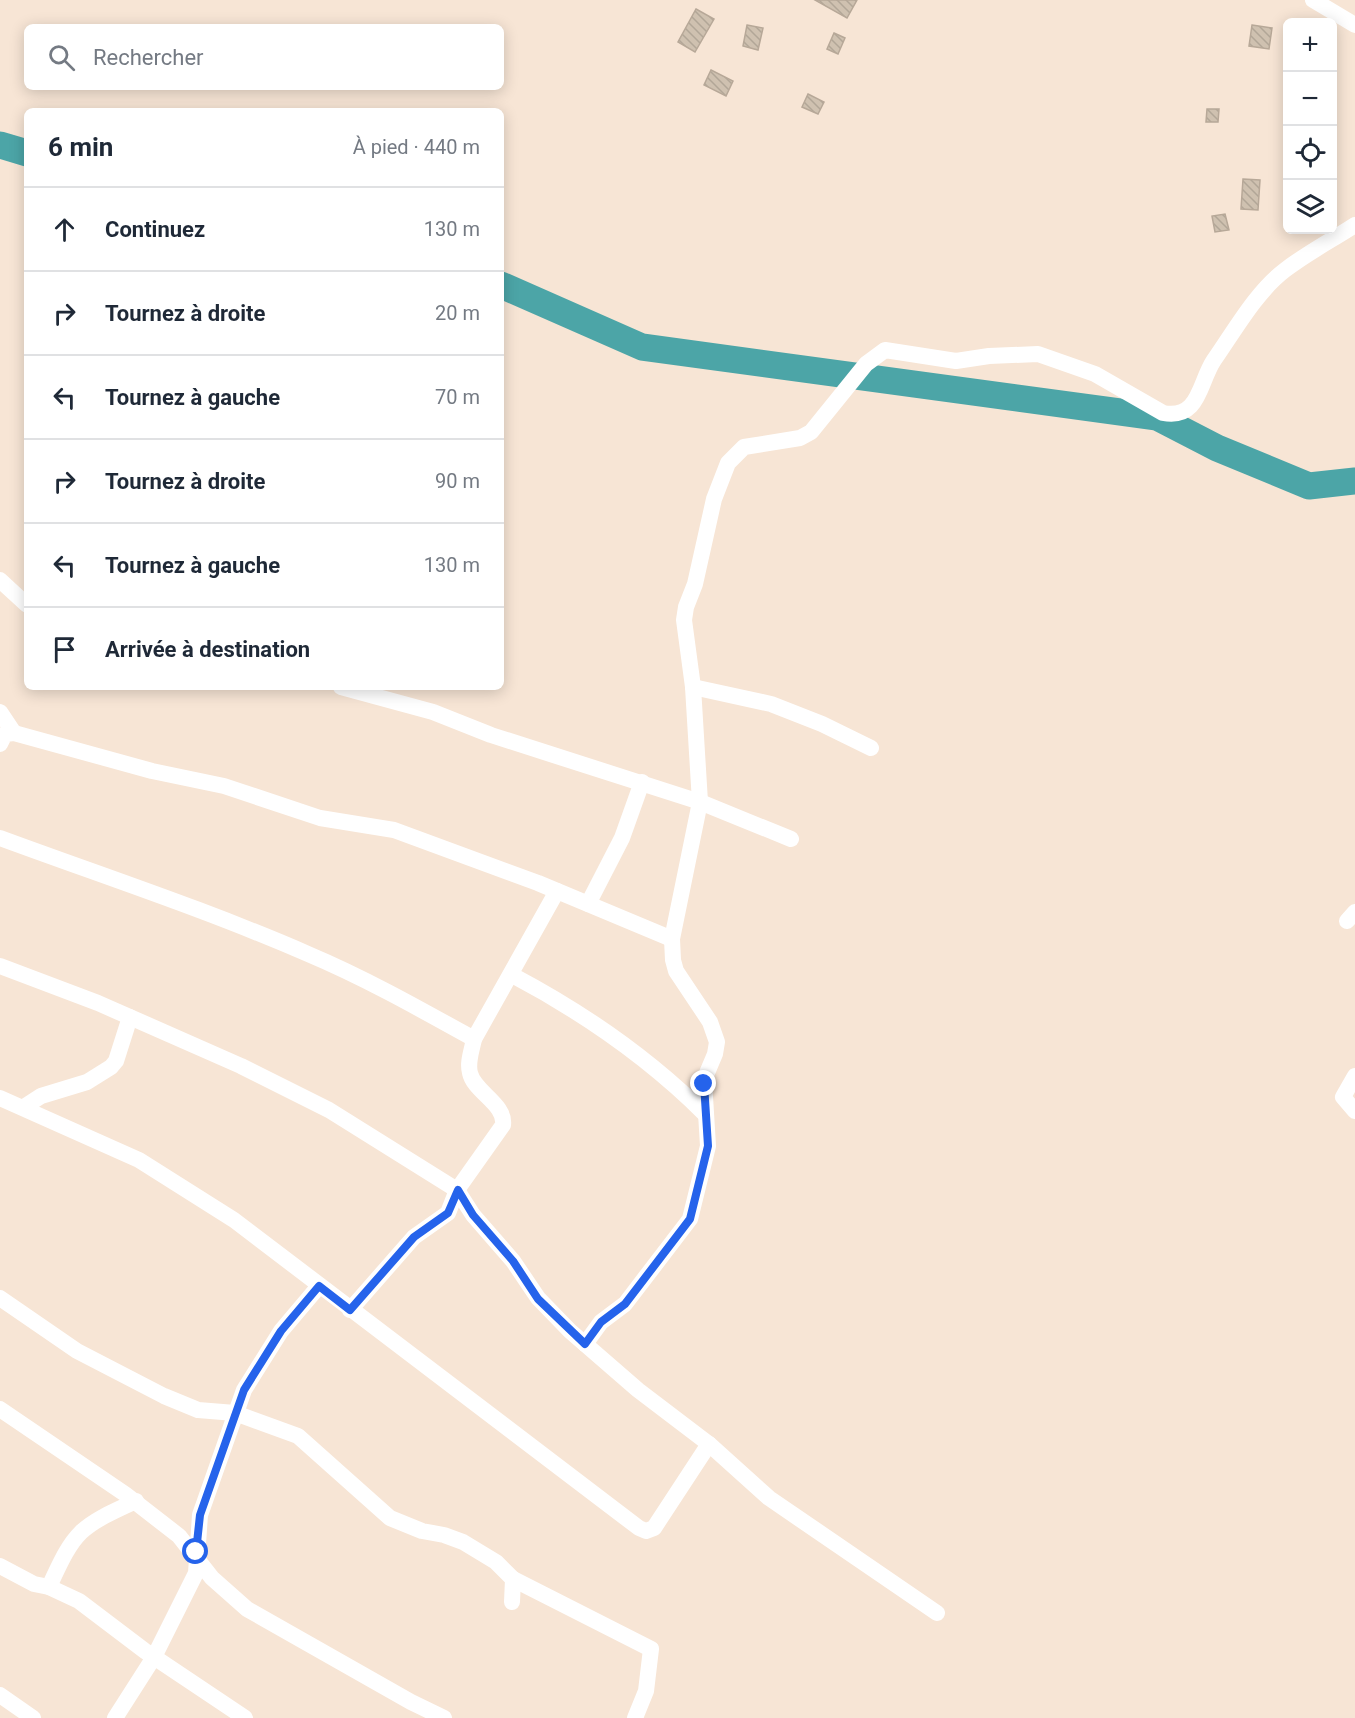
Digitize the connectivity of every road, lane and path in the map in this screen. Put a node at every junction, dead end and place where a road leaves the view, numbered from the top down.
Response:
1 (1313, 0) edge
2 (1355, 25) edge
3 (1355, 225) edge
4 (0, 580) edge
5 (24, 602) edge
6 (693, 687) junction
7 (352, 690) edge
8 (0, 712) edge
9 (14, 733) junction
10 (0, 744) edge
11 (871, 748) dead end
12 (642, 782) junction
13 (700, 802) junction
14 (0, 838) edge
15 (791, 839) dead end
16 (557, 891) junction
17 (588, 904) junction
18 (672, 939) junction
19 (0, 966) edge
20 (512, 975) junction
21 (130, 1017) junction
22 (474, 1039) junction
23 (1355, 1076) edge
24 (0, 1098) edge
25 (24, 1107) junction
26 (1355, 1111) edge
27 (705, 1115) junction
28 (458, 1190) junction
29 (319, 1286) junction
30 (0, 1299) edge
31 (350, 1310) junction
32 (585, 1344) junction
33 (0, 1409) edge
34 (235, 1413) junction
35 (709, 1444) junction
36 (136, 1502) junction
37 (196, 1556) junction
38 (0, 1566) edge
39 (513, 1579) junction
40 (49, 1587) junction
41 (512, 1602) dead end
42 (937, 1613) dead end
43 (154, 1657) junction
44 (0, 1695) edge
45 (33, 1718) edge
46 (115, 1718) edge
47 (245, 1718) edge
48 (444, 1718) edge
49 (634, 1718) edge

1 - 2 street
3 - 6 street
4 - 5 street
6 - 11 street
6 - 13 street
7 - 12 street
8 - 9 street
9 - 10 street
9 - 16 street
12 - 13 street
12 - 17 street
13 - 15 street
13 - 18 street
14 - 22 street
16 - 17 street
16 - 20 street
17 - 18 street
18 - 27 street
19 - 21 street
20 - 22 street
20 - 27 street
21 - 25 street
21 - 28 street
22 - 28 street
23 - 26 street
24 - 25 street
25 - 29 street
27 - 32 street
28 - 31 street
28 - 32 street
29 - 31 street
29 - 34 street
30 - 34 street
31 - 35 street
32 - 35 street
33 - 36 street
34 - 37 street
34 - 39 street
35 - 42 street
36 - 37 street
36 - 40 street
37 - 43 street
37 - 48 street
38 - 40 street
39 - 41 street
39 - 49 street
40 - 43 street
43 - 46 street
43 - 47 street
44 - 45 street

